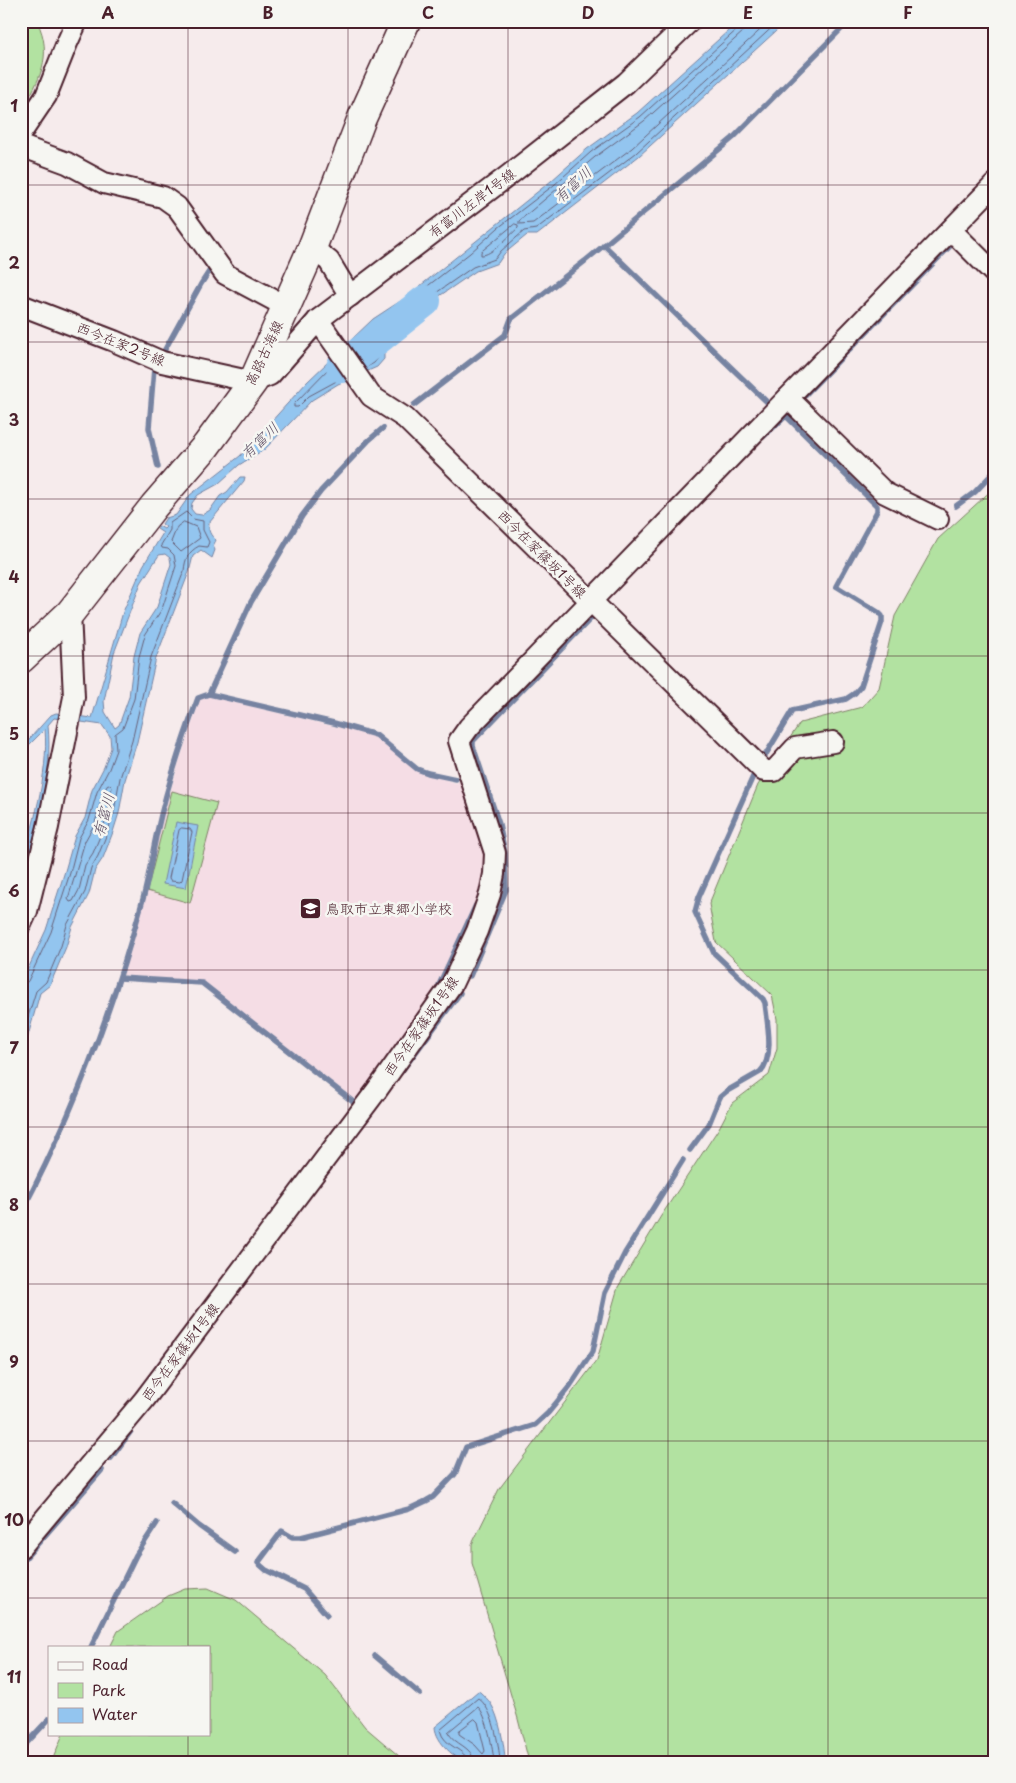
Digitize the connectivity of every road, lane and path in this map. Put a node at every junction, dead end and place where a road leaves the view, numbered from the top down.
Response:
1 (77, 21) edge
2 (406, 21) edge
3 (690, 21) edge
4 (21, 133) edge
5 (21, 146) edge
6 (995, 184) edge
7 (951, 230) junction
8 (312, 248) junction
9 (995, 274) edge
10 (350, 296) junction
11 (21, 305) edge
12 (285, 306) junction
13 (322, 326) junction
14 (253, 382) junction
15 (788, 398) junction
16 (938, 519) dead end
17 (591, 601) junction
18 (70, 613) junction
19 (21, 659) edge
20 (833, 742) dead end
21 (21, 924) edge
22 (21, 1547) edge

1 - 4 street
2 - 8 main road, 高路古海線
3 - 10 street, 有富川左岸1号線
5 - 12 street
6 - 7 street
7 - 9 street
7 - 15 street
8 - 10 street
8 - 12 main road, 高路古海線
10 - 13 street, 有富川左岸1号線
11 - 14 street, 西今在家2号線
12 - 14 main road, 高路古海線
13 - 14 street, 有富川左岸1号線
13 - 17 street, 西今在家篠坂1号線
14 - 18 main road, 高路古海線
15 - 16 street
15 - 17 street
17 - 20 street
17 - 22 street, 西今在家篠坂1号線
18 - 19 main road, 高路古海線
18 - 21 street

